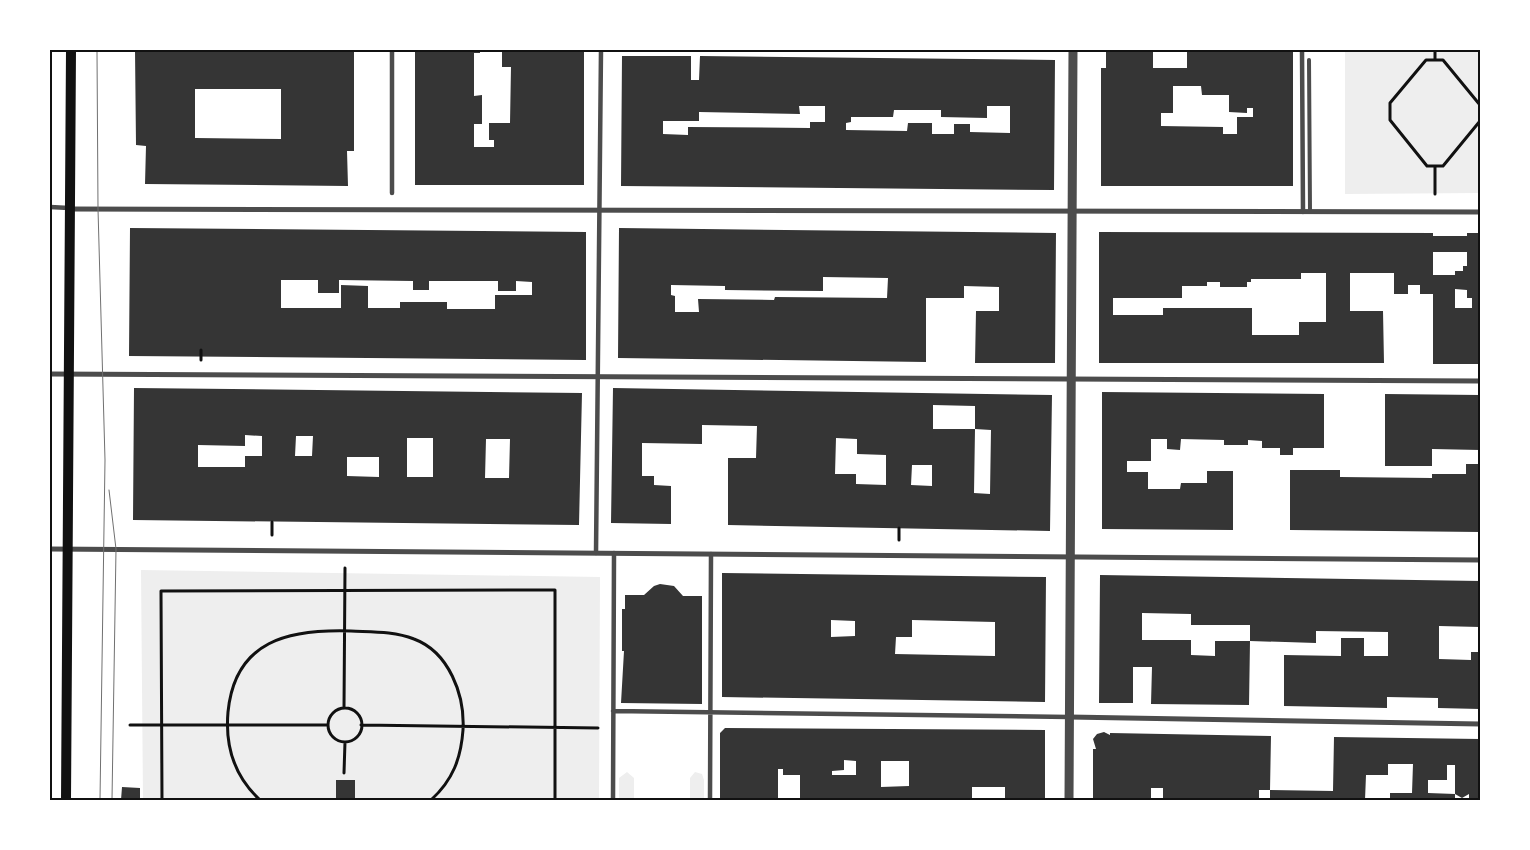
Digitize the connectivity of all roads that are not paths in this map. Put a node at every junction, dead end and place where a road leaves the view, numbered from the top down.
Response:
1 (71, 50) edge
2 (392, 50) edge
3 (601, 50) edge
4 (1073, 50) edge
5 (1302, 50) edge
6 (1309, 60) dead end
7 (392, 193) dead end
8 (50, 207) edge
9 (70, 209) junction
10 (600, 210) junction
11 (1072, 211) junction
12 (1303, 212) junction
13 (1310, 212) junction
14 (1480, 212) edge
15 (50, 374) edge
16 (68, 374) junction
17 (598, 376) junction
18 (1071, 379) junction
19 (1480, 381) edge
20 (50, 549) edge
21 (68, 549) junction
22 (596, 553) junction
23 (614, 554) junction
24 (712, 554) junction
25 (1070, 557) junction
26 (1480, 560) edge
27 (613, 711) junction
28 (710, 712) junction
29 (1069, 717) junction
30 (1480, 724) edge
31 (66, 800) edge
32 (613, 800) edge
33 (710, 800) edge
34 (1069, 800) edge

1 - 9 main road
2 - 7 street
3 - 10 street
4 - 11 street
5 - 12 street
6 - 13 lane
8 - 9 street
9 - 10 street
9 - 16 main road
10 - 11 street
10 - 17 street
11 - 12 street
11 - 18 street
12 - 13 street
13 - 14 street
15 - 16 street
16 - 17 street
16 - 21 main road
17 - 18 street
17 - 22 street
18 - 19 street
18 - 25 street
20 - 21 street
21 - 22 street
21 - 31 main road
22 - 23 street
23 - 24 street
23 - 27 street
24 - 25 street
24 - 28 street
25 - 26 street
25 - 29 street
27 - 28 street
27 - 32 street
28 - 29 street
28 - 33 street
29 - 30 street
29 - 34 street

